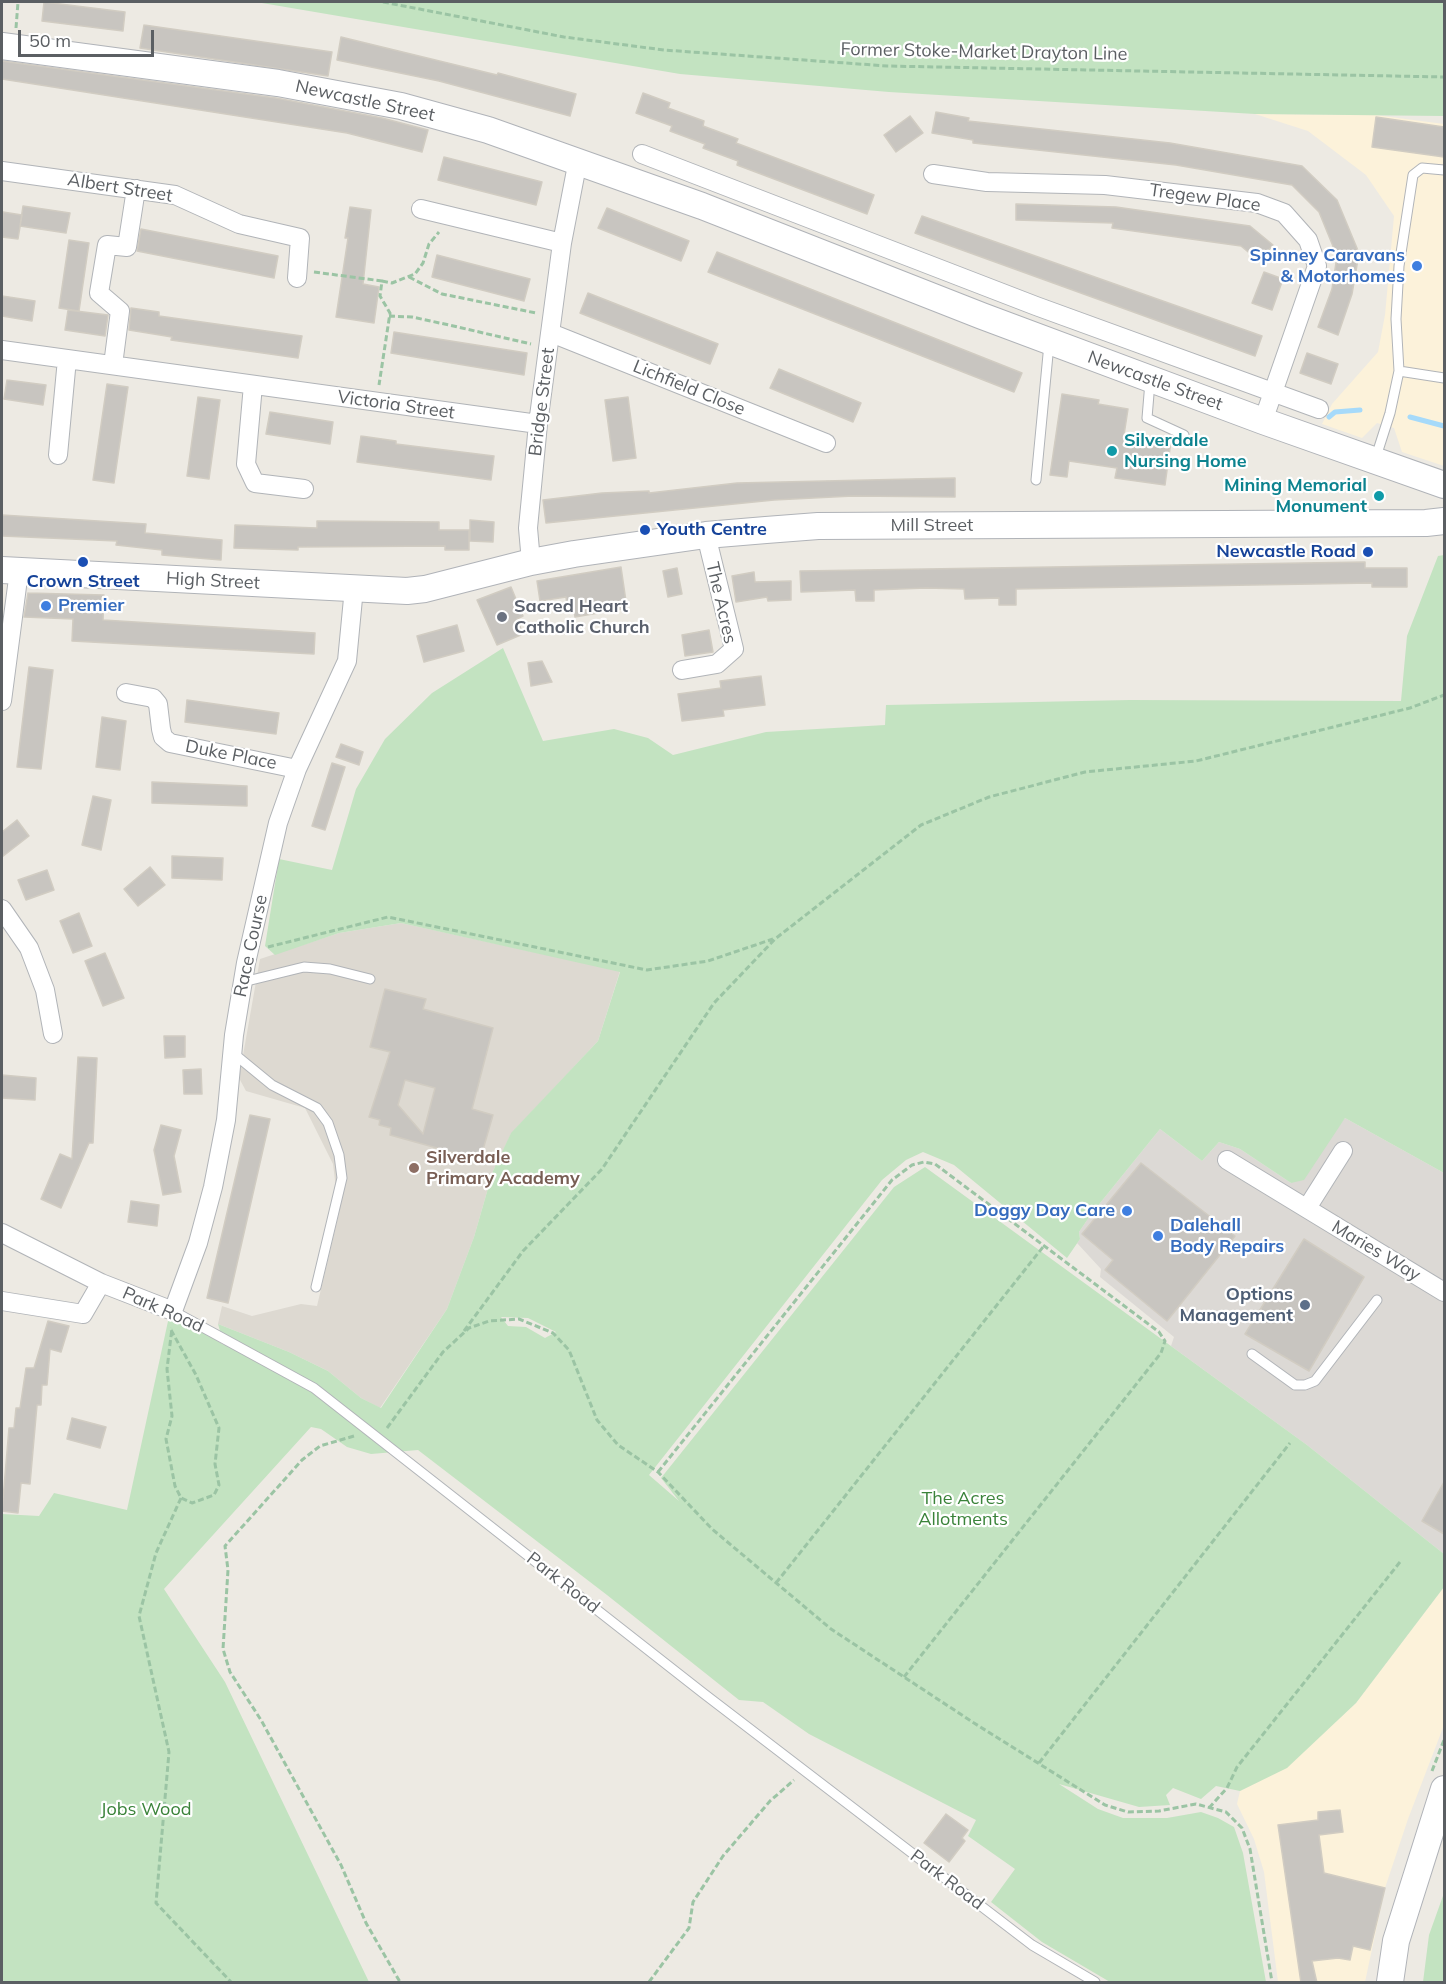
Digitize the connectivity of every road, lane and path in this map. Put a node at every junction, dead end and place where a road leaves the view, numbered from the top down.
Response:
1 (383, 2) edge
2 (8, 46) edge
3 (1444, 77) edge
4 (642, 154) dead end
5 (578, 160) junction
6 (1444, 170) edge
7 (2, 171) edge
8 (933, 174) dead end
9 (714, 183) junction
10 (136, 189) junction
11 (702, 206) junction
12 (421, 209) dead end
13 (447, 216) junction
14 (562, 243) junction
15 (879, 246) junction
16 (868, 272) junction
17 (297, 274) joint
18 (409, 277) junction
19 (382, 281) junction
20 (553, 315) junction
21 (389, 316) junction
22 (550, 340) junction
23 (1050, 342) junction
24 (2, 350) edge
25 (67, 360) junction
26 (113, 365) junction
27 (1399, 371) junction
28 (1444, 378) edge
29 (1150, 380) junction
30 (253, 385) junction
31 (1273, 393) junction
32 (376, 402) junction
33 (1319, 409) dead end
34 (1263, 422) junction
35 (538, 424) junction
36 (1184, 435) dead end
37 (826, 443) dead end
38 (58, 455) dead end
39 (1375, 461) junction
40 (1036, 480) dead end
41 (1444, 485) edge
42 (304, 489) dead end
43 (1444, 521) edge
44 (706, 535) junction
45 (531, 562) junction
46 (10, 571) edge
47 (354, 588) junction
48 (425, 589) joint
49 (682, 670) dead end
50 (126, 693) dead end
51 (1444, 695) edge
52 (2, 701) edge
53 (297, 768) junction
54 (2, 909) edge
55 (775, 939) junction
56 (249, 952) junction
57 (370, 979) dead end
58 (243, 982) junction
59 (52, 1034) dead end
60 (233, 1053) junction
61 (1343, 1151) dead end
62 (1227, 1160) dead end
63 (1307, 1209) junction
64 (2, 1233) edge
65 (1043, 1247) junction
66 (101, 1283) junction
67 (316, 1287) dead end
68 (1444, 1292) edge
69 (1377, 1300) dead end
70 (2, 1301) edge
71 (173, 1311) junction
72 (171, 1330) junction
73 (459, 1337) junction
74 (1252, 1354) dead end
75 (370, 1432) junction
76 (379, 1439) junction
77 (1290, 1443) dead end
78 (658, 1472) junction
79 (180, 1498) junction
80 (1400, 1562) dead end
81 (776, 1583) junction
82 (904, 1677) junction
83 (1039, 1764) junction
84 (805, 1771) junction
85 (1444, 1789) edge
86 (1209, 1808) junction
87 (231, 1983) edge
88 (400, 1983) edge
89 (649, 1983) edge
90 (1095, 1983) edge
91 (1272, 1983) edge
92 (1390, 1983) edge

1 - 3 path, Former Stoke-Market Drayton Line
2 - 5 street, Newcastle Street
4 - 9 street, Newcastle Street
5 - 11 street, Newcastle Street
5 - 14 street, Bridge Street
6 - 27 lane
7 - 10 street, Albert Street
8 - 31 street, Tregew Place
9 - 11 street
9 - 15 street, Newcastle Street
10 - 17 street, Albert Street
10 - 26 street
11 - 16 street, Newcastle Street
12 - 13 street
13 - 14 street
13 - 18 path
14 - 20 street, Bridge Street
15 - 16 street
15 - 31 street, Newcastle Street
16 - 23 street, Newcastle Street
17 - 19 path
18 - 19 path
18 - 20 path
19 - 21 path
20 - 22 street, Bridge Street
21 - 22 path
21 - 32 path
22 - 35 street, Bridge Street
22 - 37 street, Lichfield Close
23 - 29 street, Newcastle Street
23 - 40 lane
24 - 25 street, Victoria Street
25 - 26 street, Victoria Street
25 - 38 street
26 - 30 street, Victoria Street
27 - 28 lane
27 - 39 lane
29 - 34 street, Newcastle Street
29 - 36 lane
30 - 32 street, Victoria Street
30 - 42 street
31 - 33 street, Newcastle Street
31 - 34 street, Tregew Place
32 - 35 street, Victoria Street
34 - 39 street, Newcastle Street
35 - 45 street, Bridge Street
39 - 41 street, Newcastle Street
43 - 44 street, Mill Street
44 - 45 street, Mill Street
44 - 49 street, The Acres
45 - 48 street, Mill Street
46 - 47 street, High Street
46 - 52 street
47 - 48 street, High Street
47 - 53 street, Race Course
50 - 53 street, Duke Place
51 - 55 path
53 - 56 street, Race Course
54 - 59 street
55 - 56 path
55 - 73 path
56 - 58 street, Race Course
57 - 58 lane
58 - 60 street, Race Course
60 - 67 lane
60 - 71 street, Race Course
61 - 63 street
62 - 63 street, Maries Way
63 - 68 street, Maries Way
64 - 66 street, Park Road
65 - 78 path
65 - 81 path
65 - 82 path
66 - 70 street
66 - 71 street, Park Road
69 - 74 lane
71 - 72 path
71 - 75 lane, Park Road
72 - 79 path
72 - 79 path
73 - 76 path
73 - 78 path
75 - 76 lane, Park Road
75 - 88 path
76 - 84 lane, Park Road
77 - 83 path
78 - 81 path
79 - 87 path
80 - 86 path
81 - 82 path
82 - 83 path
83 - 86 path
84 - 89 path
84 - 90 lane, Park Road
85 - 92 street
86 - 91 path

